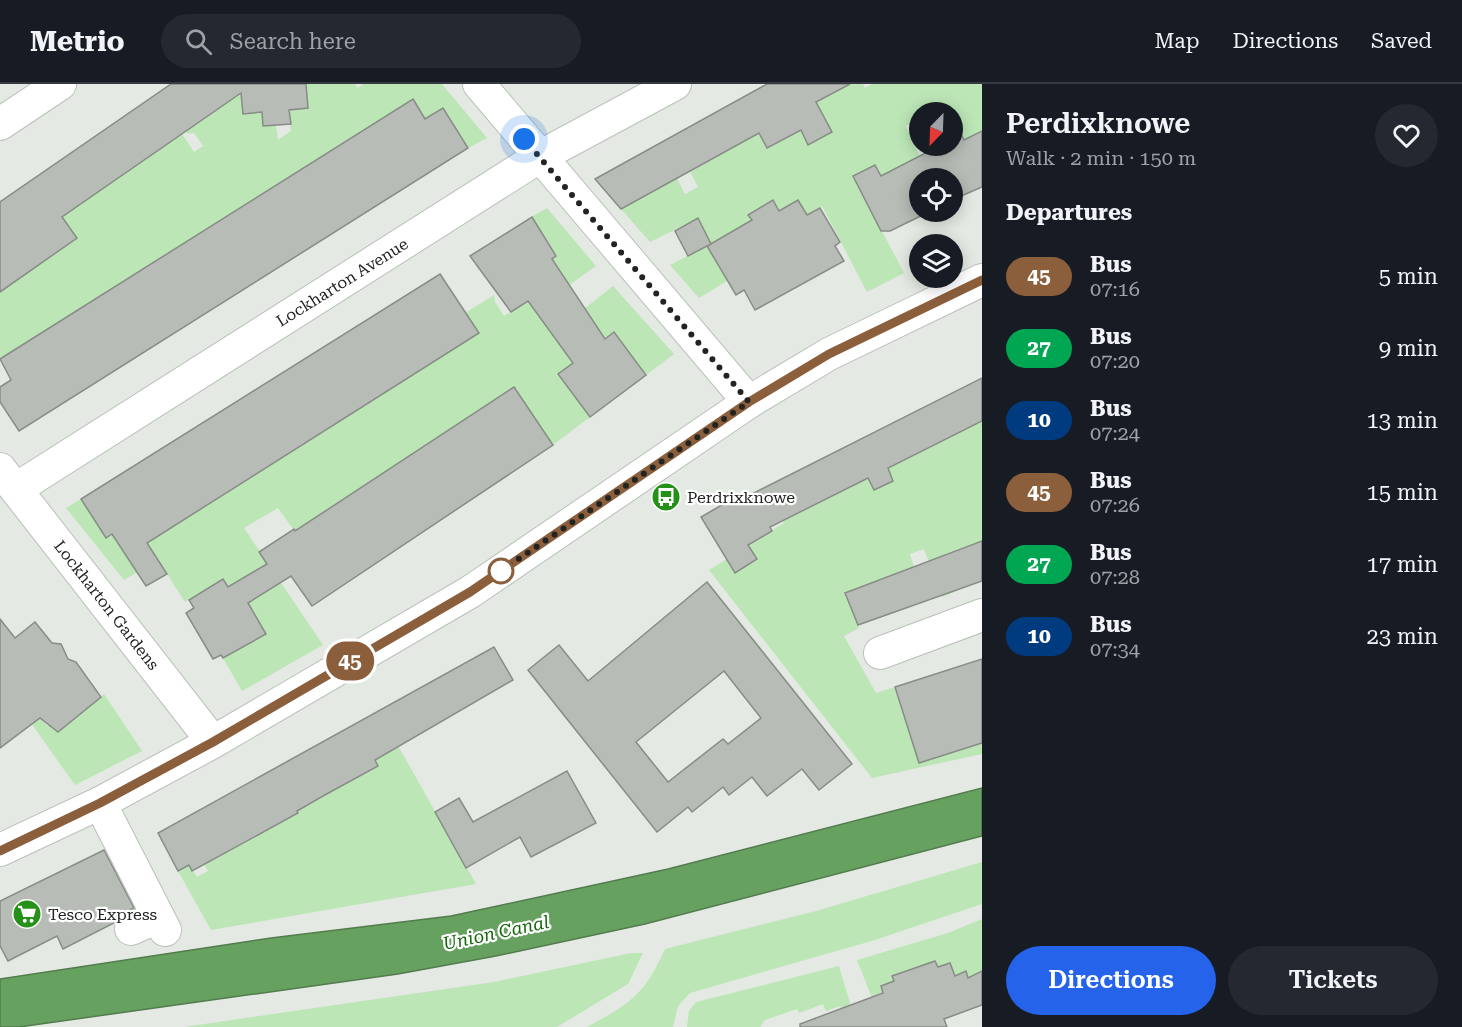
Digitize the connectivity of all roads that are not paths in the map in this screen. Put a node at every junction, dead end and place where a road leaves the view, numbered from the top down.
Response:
1 (60, 84) edge
2 (479, 84) edge
3 (675, 84) edge
4 (0, 124) edge
5 (539, 157) junction
6 (982, 280) edge
7 (749, 402) junction
8 (8, 479) edge
9 (982, 615) edge
10 (880, 653) dead end
11 (213, 742) junction
12 (100, 803) junction
13 (0, 850) edge
14 (151, 926) dead end

1 - 4 street
2 - 5 street
3 - 5 street, Lockharton Avenue
5 - 7 street
5 - 8 street, Lockharton Avenue
6 - 7 street
7 - 11 street
8 - 11 street, Lockharton Gardens
9 - 10 street
11 - 12 street
12 - 13 street
12 - 14 street

